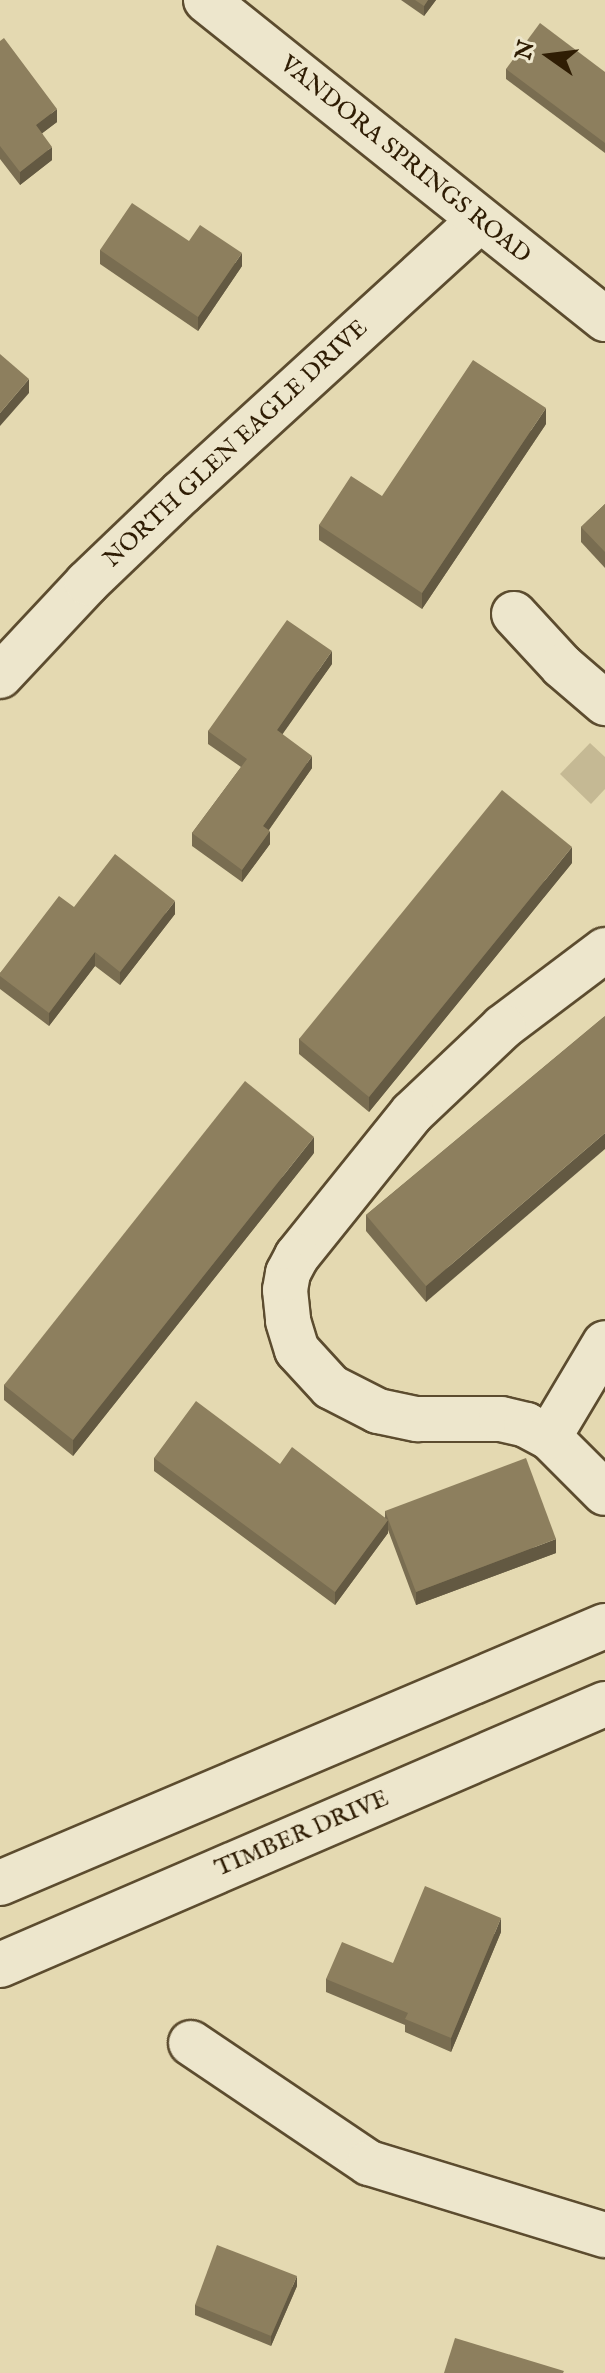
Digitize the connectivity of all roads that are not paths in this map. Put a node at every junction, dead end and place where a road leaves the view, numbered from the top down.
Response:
1 (206, 0) edge
2 (479, 221) junction
3 (605, 319) edge
4 (514, 614) dead end
5 (0, 676) edge
6 (605, 703) edge
7 (605, 950) edge
8 (605, 1343) edge
9 (549, 1437) junction
10 (605, 1493) edge
11 (605, 1626) edge
12 (605, 1704) edge
13 (0, 1883) edge
14 (0, 1965) edge
15 (191, 2043) dead end
16 (605, 2235) edge

1 - 2 street, VANDORA SPRINGS ROAD
2 - 3 street, VANDORA SPRINGS ROAD
2 - 5 street, NORTH GLEN EAGLE DRIVE
4 - 6 street
7 - 9 street
8 - 9 street
9 - 10 street
11 - 13 street
12 - 14 street, TIMBER DRIVE
15 - 16 street

